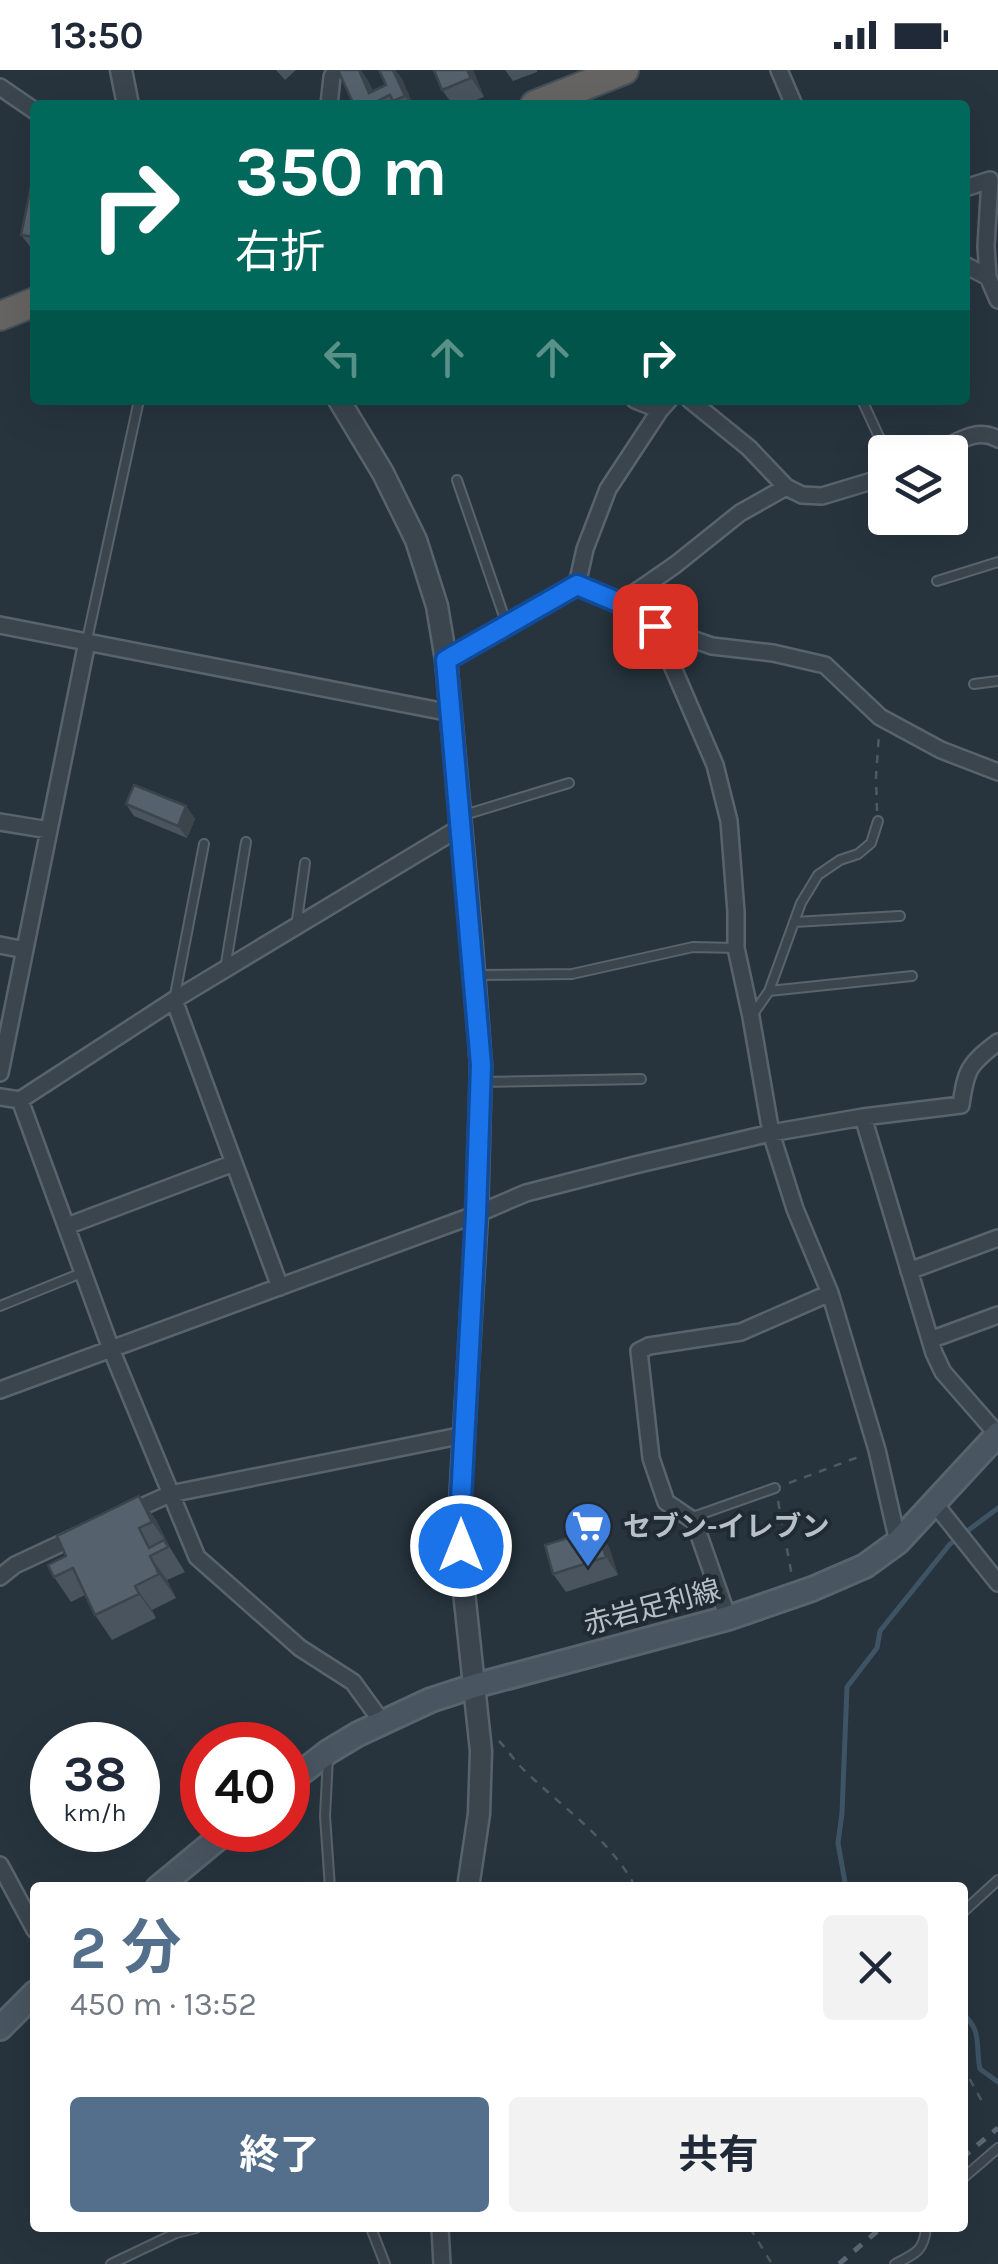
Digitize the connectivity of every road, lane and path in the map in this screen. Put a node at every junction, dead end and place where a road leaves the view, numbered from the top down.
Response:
1 (121, 70) edge
2 (335, 70) edge
3 (624, 70) edge
4 (779, 70) edge
5 (579, 78) edge
6 (0, 87) edge
7 (127, 100) edge
8 (330, 100) edge
9 (543, 100) edge
10 (792, 100) edge
11 (30, 108) edge
12 (994, 179) edge
13 (970, 186) edge
14 (970, 268) edge
15 (988, 277) junction
16 (998, 300) edge
17 (30, 304) edge
18 (0, 316) edge
19 (138, 405) edge
20 (341, 405) edge
21 (665, 405) edge
22 (696, 405) edge
23 (864, 405) edge
24 (878, 435) edge
25 (968, 438) edge
26 (998, 438) edge
27 (457, 480) dead end
28 (868, 482) edge
29 (786, 487) junction
30 (998, 562) edge
31 (937, 581) dead end
32 (577, 585) junction
33 (620, 603) junction
34 (0, 625) edge
35 (508, 625) junction
36 (655, 626) junction
37 (87, 642) junction
38 (446, 660) junction
39 (998, 681) edge
40 (974, 684) dead end
41 (451, 713) junction
42 (880, 718) junction
43 (998, 772) edge
44 (569, 783) dead end
45 (0, 822) edge
46 (460, 822) junction
47 (878, 822) joint
48 (49, 830) junction
49 (246, 842) dead end
50 (204, 844) dead end
51 (305, 864) dead end
52 (900, 916) dead end
53 (794, 922) junction
54 (296, 927) junction
55 (0, 945) edge
56 (736, 948) junction
57 (25, 950) junction
58 (226, 969) junction
59 (474, 975) junction
60 (912, 976) dead end
61 (769, 991) junction
62 (174, 1000) junction
63 (751, 1017) junction
64 (998, 1042) edge
65 (0, 1073) edge
66 (641, 1079) dead end
67 (481, 1082) junction
68 (0, 1097) edge
69 (20, 1100) junction
70 (863, 1117) junction
71 (772, 1134) junction
72 (234, 1163) junction
73 (476, 1214) junction
74 (67, 1226) junction
75 (998, 1238) edge
76 (909, 1271) junction
77 (84, 1272) junction
78 (280, 1287) junction
79 (830, 1294) junction
80 (0, 1306) edge
81 (998, 1315) edge
82 (930, 1340) junction
83 (110, 1349) junction
84 (0, 1390) edge
85 (998, 1434) edge
86 (464, 1435) junction
87 (876, 1450) junction
88 (775, 1488) junction
89 (170, 1494) junction
90 (935, 1504) junction
91 (118, 1517) edge
92 (690, 1518) junction
93 (84, 1533) edge
94 (898, 1542) junction
95 (0, 1577) edge
96 (998, 1584) edge
97 (796, 1594) junction
98 (728, 1618) junction
99 (474, 1686) junction
100 (382, 1722) junction
101 (480, 1732) junction
102 (328, 1752) junction
103 (310, 1766) edge
104 (201, 1852) edge
105 (0, 1865) edge
106 (998, 1880) edge
107 (165, 1882) edge
108 (330, 1882) edge
109 (469, 1882) edge
110 (632, 1882) edge
111 (968, 1908) edge
112 (30, 1921) edge
113 (30, 1998) edge
114 (0, 2028) edge
115 (968, 2075) edge
116 (984, 2104) dead end
117 (998, 2148) edge
118 (968, 2174) edge
119 (171, 2232) edge
120 (373, 2232) edge
121 (440, 2232) edge
122 (752, 2232) edge
123 (926, 2232) edge
124 (111, 2264) edge
125 (385, 2264) edge
126 (442, 2264) edge
127 (772, 2264) edge
128 (894, 2264) edge

1 - 7 street
2 - 8 street
3 - 5 highway
4 - 10 street
5 - 9 highway
6 - 11 street
12 - 13 street
12 - 15 street
14 - 15 street
15 - 16 street
17 - 18 highway
19 - 37 lane
20 - 38 street
21 - 32 street
22 - 29 street
23 - 24 lane
25 - 26 street
27 - 35 lane
28 - 29 street
29 - 33 street
30 - 31 lane
32 - 33 street
32 - 35 street
33 - 36 street
34 - 37 street
35 - 38 street
36 - 42 street
36 - 56 street
37 - 41 street
37 - 48 street
38 - 41 street
39 - 40 lane
41 - 46 street
42 - 43 street
42 - 47 path
44 - 46 lane
45 - 48 street
46 - 54 street
46 - 59 street
47 - 53 lane
48 - 57 street
49 - 58 lane
50 - 62 lane
51 - 54 lane
52 - 53 lane
53 - 61 lane
54 - 58 street
55 - 57 street
56 - 59 lane
56 - 63 street
57 - 65 street
58 - 62 street
59 - 67 street
60 - 61 lane
61 - 63 lane
62 - 69 street
62 - 72 street
63 - 71 street
64 - 70 street
66 - 67 lane
67 - 73 street
68 - 69 street
69 - 74 street
70 - 71 street
70 - 76 street
71 - 73 street
71 - 79 street
72 - 74 street
72 - 78 street
73 - 78 street
73 - 86 street
74 - 77 street
75 - 76 street
76 - 82 street
77 - 80 lane
77 - 83 street
78 - 83 street
79 - 87 street
79 - 92 street
81 - 82 street
82 - 85 street
83 - 84 street
83 - 89 street
85 - 90 main road, 赤岩足利線
86 - 89 street
86 - 99 street
87 - 88 path
87 - 94 street
88 - 92 lane
88 - 97 path
89 - 91 street
89 - 100 street
90 - 94 main road, 赤岩足利線
90 - 96 street
92 - 98 street
93 - 95 street
94 - 97 main road, 赤岩足利線
97 - 98 main road, 赤岩足利線
98 - 99 main road, 赤岩足利線
99 - 100 main road, 赤岩足利線
99 - 101 street
100 - 102 main road, 赤岩足利線
101 - 109 street
101 - 110 path
102 - 103 main road, 赤岩足利線
102 - 108 lane
104 - 107 main road
105 - 112 street
106 - 111 lane
113 - 114 main road
115 - 116 path
117 - 118 lane
119 - 124 lane
120 - 125 lane
121 - 126 street
122 - 127 path
123 - 128 lane

